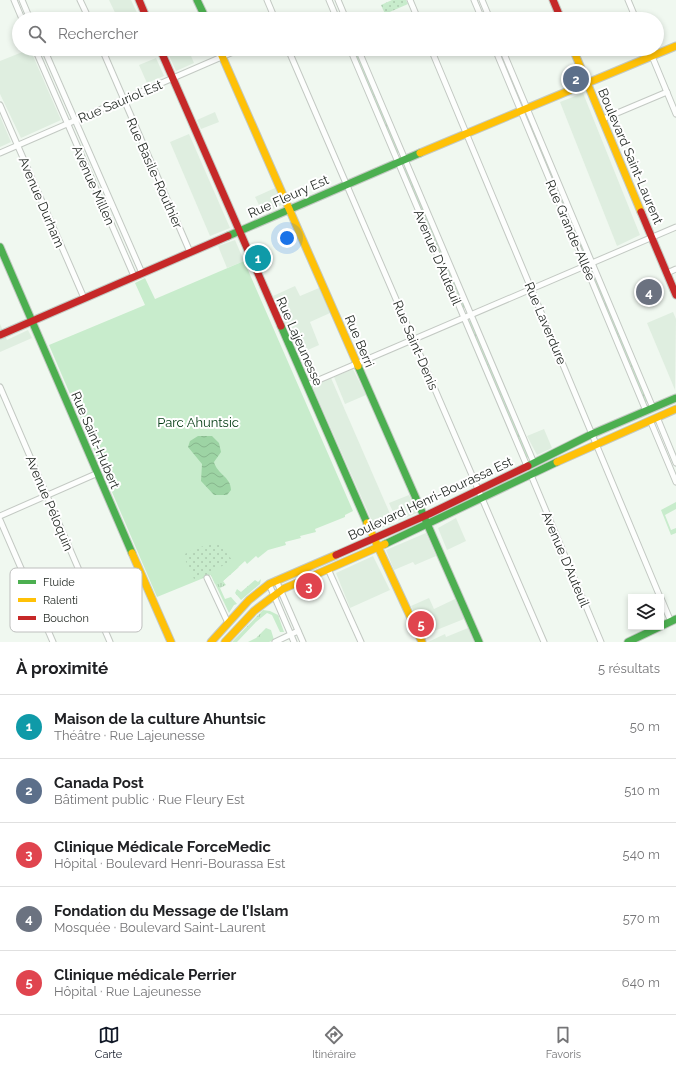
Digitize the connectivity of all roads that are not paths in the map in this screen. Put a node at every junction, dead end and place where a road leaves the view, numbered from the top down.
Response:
1 (14, 0) edge
2 (22, 0) edge
3 (80, 0) edge
4 (139, 0) edge
5 (197, 0) edge
6 (266, 0) edge
7 (329, 0) edge
8 (338, 0) edge
9 (410, 0) edge
10 (474, 0) edge
11 (482, 0) edge
12 (553, 0) edge
13 (628, 0) edge
14 (19, 12) edge
15 (27, 12) edge
16 (86, 12) edge
17 (144, 12) edge
18 (203, 12) edge
19 (272, 12) edge
20 (334, 12) edge
21 (343, 12) edge
22 (415, 12) edge
23 (479, 12) edge
24 (487, 12) edge
25 (558, 12) edge
26 (633, 12) edge
27 (676, 46) edge
28 (664, 49) edge
29 (38, 56) edge
30 (47, 56) edge
31 (105, 56) edge
32 (163, 56) edge
33 (291, 56) edge
34 (353, 56) edge
35 (361, 56) edge
36 (434, 56) edge
37 (498, 56) edge
38 (505, 56) edge
39 (576, 56) edge
40 (642, 56) edge
41 (652, 56) edge
42 (222, 57) joint
43 (173, 78) junction
44 (587, 83) junction
45 (667, 92) junction
46 (123, 100) junction
47 (0, 105) edge
48 (524, 110) junction
49 (676, 114) edge
50 (602, 119) junction
51 (75, 121) junction
52 (68, 124) junction
53 (467, 134) junction
54 (18, 145) junction
55 (0, 153) edge
56 (401, 160) junction
57 (346, 184) junction
58 (289, 209) junction
59 (676, 227) edge
60 (239, 231) junction
61 (652, 237) junction
62 (0, 247) edge
63 (190, 252) junction
64 (592, 262) junction
65 (586, 265) junction
66 (676, 269) edge
67 (142, 273) junction
68 (667, 273) junction
69 (134, 276) junction
70 (531, 288) junction
71 (676, 295) edge
72 (84, 298) junction
73 (471, 314) junction
74 (463, 316) junction
75 (32, 321) junction
76 (0, 335) edge
77 (413, 338) junction
78 (356, 363) junction
79 (307, 385) junction
80 (0, 387) edge
81 (676, 398) edge
82 (676, 409) edge
83 (650, 410) junction
84 (653, 419) junction
85 (592, 434) junction
86 (596, 444) junction
87 (676, 463) edge
88 (531, 464) junction
89 (98, 473) junction
90 (531, 475) junction
91 (676, 482) edge
92 (478, 490) junction
93 (47, 495) junction
94 (482, 499) junction
95 (0, 516) edge
96 (424, 516) junction
97 (0, 520) edge
98 (428, 526) junction
99 (373, 538) junction
100 (378, 548) junction
101 (21, 568) edge
102 (78, 568) edge
103 (139, 568) edge
104 (328, 569) junction
105 (142, 575) edge
106 (207, 578) dead end
107 (276, 580) junction
108 (269, 584) junction
109 (281, 591) junction
110 (659, 594) edge
111 (273, 596) junction
112 (664, 603) edge
113 (674, 621) edge
114 (228, 623) junction
115 (298, 631) junction
116 (49, 632) edge
117 (106, 632) edge
118 (290, 634) junction
119 (640, 640) edge
120 (53, 642) edge
121 (110, 642) edge
122 (171, 642) edge
123 (211, 642) edge
124 (225, 642) edge
125 (275, 642) edge
126 (294, 642) edge
127 (303, 642) edge
128 (360, 642) edge
129 (422, 642) edge
130 (479, 642) edge
131 (544, 642) edge
132 (601, 642) edge
133 (628, 642) edge

1 - 14 street
2 - 15 street
3 - 16 street
4 - 17 main road
5 - 18 main road
6 - 19 street
7 - 20 street
8 - 21 street
9 - 22 street
10 - 23 street
11 - 24 street
12 - 25 main road
13 - 26 street
27 - 28 main road, Rue Fleury Est
29 - 52 street, Avenue Millen
30 - 51 street, Avenue Millen
31 - 46 street, Rue Basile-Routhier
32 - 43 main road, Rue Lajeunesse
33 - 57 street, Rue Saint-Denis
34 - 56 street, Avenue D'Auteuil
35 - 56 street, Avenue D'Auteuil
36 - 53 street, Rue Laverdure
37 - 48 street, Rue Grande-Allée
38 - 48 street, Rue Grande-Allée
39 - 44 main road, Boulevard Saint-Laurent
40 - 44 main road, Rue Fleury Est
41 - 45 street
42 - 43 street, Rue Sauriol Est
42 - 58 main road, Rue Berri
43 - 46 street, Rue Sauriol Est
43 - 60 main road, Rue Lajeunesse
44 - 48 main road, Rue Fleury Est
44 - 50 main road, Boulevard Saint-Laurent
45 - 49 street
45 - 50 street
46 - 51 street, Rue Sauriol Est
46 - 63 street, Rue Basile-Routhier
47 - 54 street, Avenue Durham
48 - 53 main road, Rue Fleury Est
48 - 64 street, Rue Grande-Allée
48 - 65 street, Rue Grande-Allée
50 - 61 main road, Boulevard Saint-Laurent
51 - 52 street, Rue Sauriol Est
51 - 67 street, Avenue Millen
52 - 54 street, Rue Sauriol Est
52 - 69 street, Avenue Millen
53 - 56 main road, Rue Fleury Est
53 - 70 street, Rue Laverdure
54 - 55 street, Rue Sauriol Est
54 - 72 street, Avenue Durham
56 - 57 main road, Rue Fleury Est
56 - 73 street, Avenue D'Auteuil
56 - 74 street, Avenue D'Auteuil
57 - 58 main road, Rue Fleury Est
57 - 77 street, Rue Saint-Denis
58 - 60 main road, Rue Fleury Est
58 - 78 main road, Rue Berri
59 - 61 street
60 - 63 main road, Rue Fleury Est
60 - 79 main road, Rue Lajeunesse
61 - 64 street
61 - 68 main road, Boulevard Saint-Laurent
62 - 75 main road, Rue Saint-Hubert
63 - 67 main road, Rue Fleury Est
64 - 65 street
64 - 83 street, Rue Grande-Allée
65 - 70 street
65 - 83 street, Rue Grande-Allée
66 - 68 street
67 - 69 main road, Rue Fleury Est
68 - 71 main road, Boulevard Saint-Laurent
69 - 72 main road, Rue Fleury Est
70 - 73 street
70 - 85 street, Rue Laverdure
72 - 75 main road, Rue Fleury Est
73 - 74 street
73 - 88 street, Avenue D'Auteuil
74 - 77 street
74 - 88 street, Avenue D'Auteuil
75 - 76 main road, Rue Fleury Est
75 - 89 main road, Rue Saint-Hubert
77 - 78 street
77 - 92 street, Rue Saint-Denis
78 - 79 street
78 - 96 main road, Rue Berri
79 - 99 main road, Rue Lajeunesse
80 - 93 street, Avenue Péloquin
81 - 83 main road, Boulevard Henri-Bourassa Est
82 - 84 main road, Boulevard Henri-Bourassa Est
83 - 85 main road, Boulevard Henri-Bourassa Est
84 - 86 main road, Boulevard Henri-Bourassa Est
84 - 87 street
84 - 91 street
85 - 86 street, Rue Laverdure
85 - 88 main road, Boulevard Henri-Bourassa Est
86 - 90 main road, Boulevard Henri-Bourassa Est
86 - 110 street, Rue Laverdure
88 - 92 main road, Boulevard Henri-Bourassa Est
89 - 93 street
89 - 103 main road, Rue Saint-Hubert
90 - 94 main road, Boulevard Henri-Bourassa Est
90 - 132 street, Avenue D'Auteuil
92 - 94 street, Rue Saint-Denis
92 - 96 main road, Boulevard Henri-Bourassa Est
93 - 95 street
93 - 102 street, Avenue Péloquin
94 - 98 main road, Boulevard Henri-Bourassa Est
94 - 131 street, Rue Saint-Denis
96 - 98 main road, Rue Berri
96 - 99 main road, Boulevard Henri-Bourassa Est
97 - 101 street
98 - 100 main road, Boulevard Henri-Bourassa Est
98 - 130 main road, Rue Berri
99 - 100 main road, Rue Lajeunesse
99 - 107 main road, Boulevard Henri-Bourassa Est
100 - 104 main road, Boulevard Henri-Bourassa Est
100 - 129 main road, Rue Lajeunesse
104 - 109 main road, Boulevard Henri-Bourassa Est
104 - 128 street
105 - 122 main road, Rue Saint-Hubert
106 - 114 street
107 - 108 main road, Boulevard Henri-Bourassa Est
107 - 109 street
108 - 111 street
108 - 114 main road, Boulevard Henri-Bourassa Est
109 - 111 main road, Boulevard Henri-Bourassa Est
109 - 115 street
111 - 118 street
111 - 124 main road, Boulevard Henri-Bourassa Est
112 - 113 street, Rue Laverdure
113 - 119 main road
114 - 123 main road, Boulevard Henri-Bourassa Est
115 - 118 street
115 - 127 street
116 - 120 street
117 - 121 street, Avenue Péloquin
118 - 125 street
118 - 126 street
119 - 133 main road

